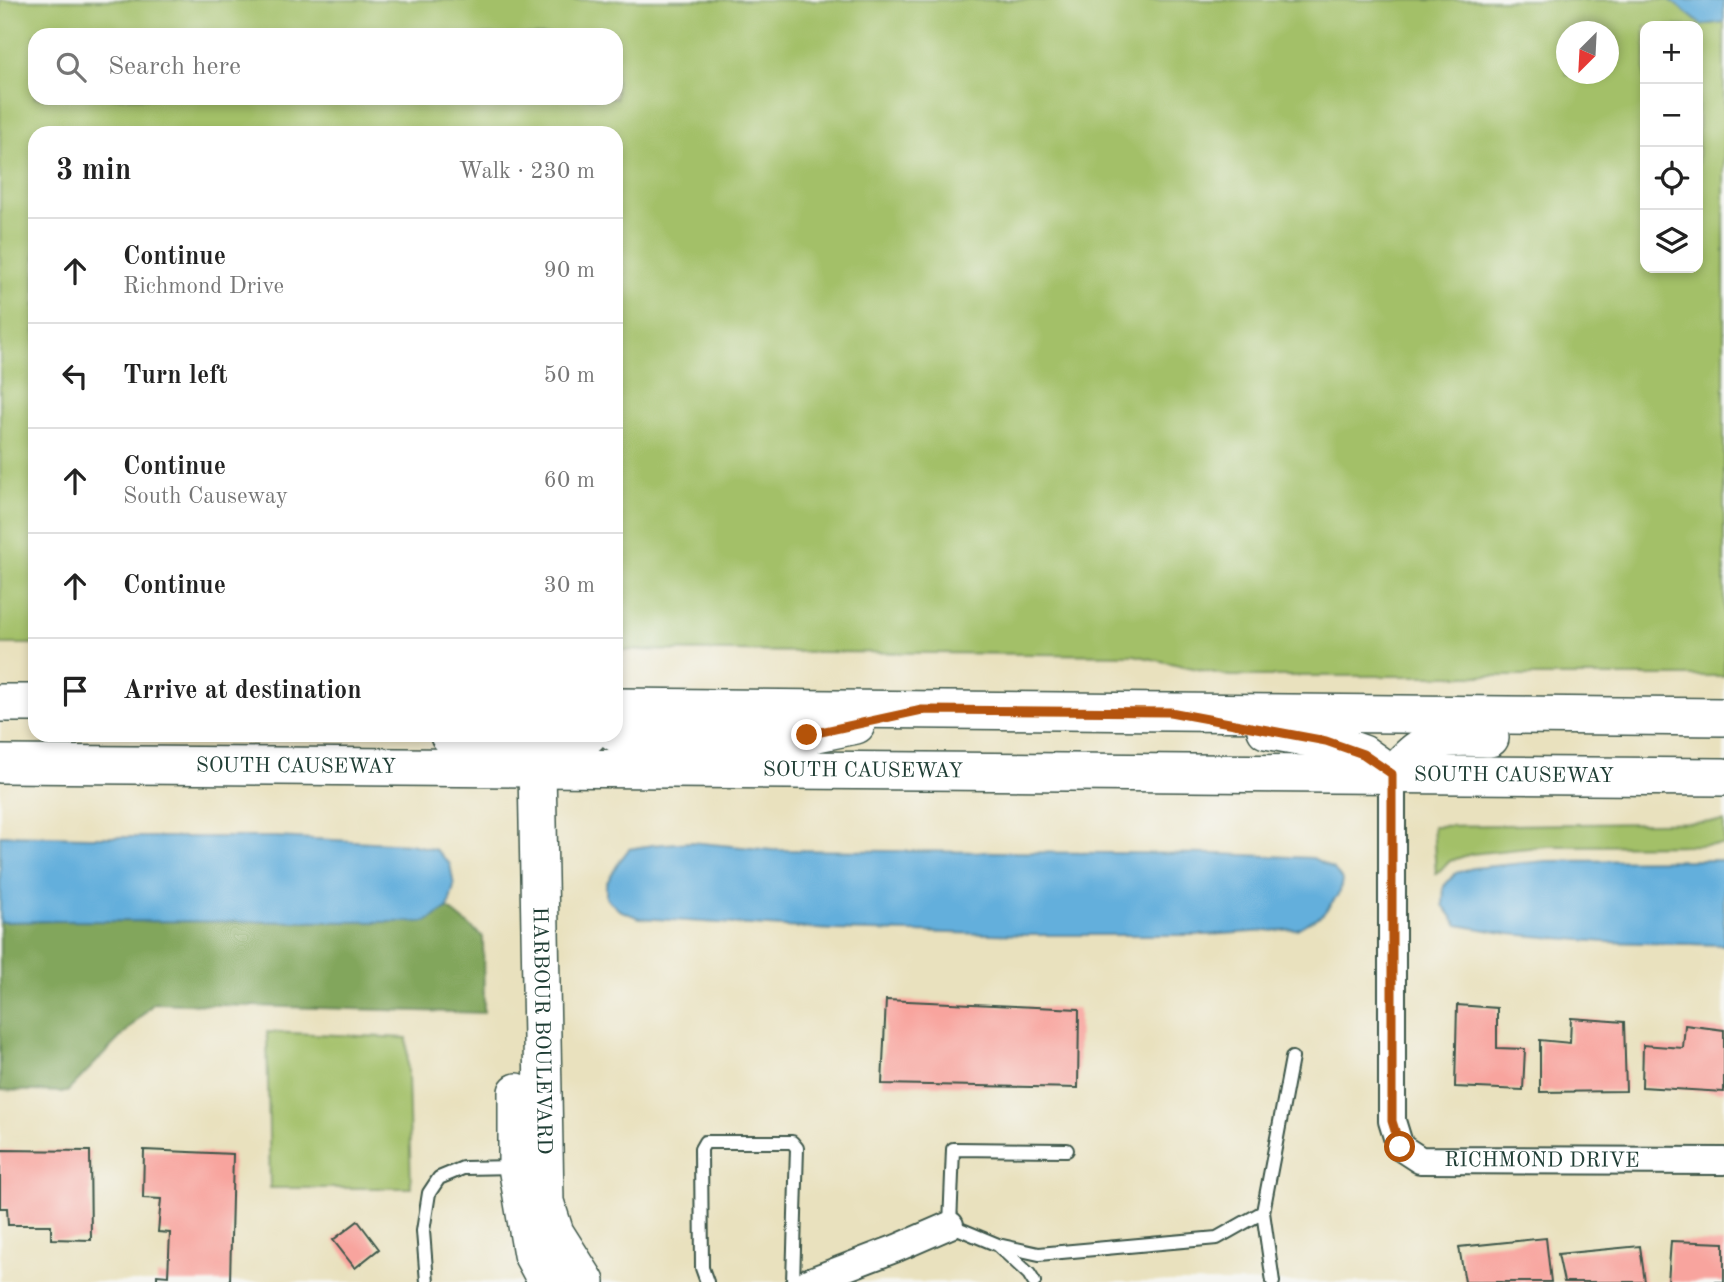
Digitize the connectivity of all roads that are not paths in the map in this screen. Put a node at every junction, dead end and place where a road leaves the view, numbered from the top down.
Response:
1 (0, 703) edge
2 (28, 703) edge
3 (623, 707) edge
4 (922, 710) junction
5 (1170, 712) junction
6 (1724, 717) edge
7 (1724, 727) edge
8 (623, 733) edge
9 (467, 742) edge
10 (567, 742) edge
11 (0, 764) edge
12 (527, 766) junction
13 (1392, 774) junction
14 (1724, 777) edge
15 (1293, 1058) dead end
16 (1067, 1150) dead end
17 (1724, 1161) edge
18 (530, 1166) junction
19 (1263, 1212) junction
20 (950, 1225) junction
21 (998, 1245) junction
22 (427, 1282) edge
23 (547, 1282) edge
24 (586, 1282) edge
25 (707, 1282) edge
26 (793, 1282) edge
27 (808, 1282) edge
28 (1034, 1282) edge
29 (1273, 1282) edge

1 - 2 main road
3 - 4 main road
4 - 5 main road
4 - 8 main road
5 - 6 main road
5 - 13 main road
7 - 13 main road
9 - 12 main road
10 - 12 main road
11 - 12 main road, SOUTH CAUSEWAY
12 - 13 main road, SOUTH CAUSEWAY
12 - 18 main road, HARBOUR BOULEVARD
13 - 14 main road, SOUTH CAUSEWAY
13 - 17 street, RICHMOND DRIVE
15 - 19 lane
16 - 20 lane
18 - 22 lane
18 - 23 main road
18 - 24 main road, HARBOUR BOULEVARD
19 - 21 lane
19 - 29 lane
20 - 21 lane
20 - 27 street
21 - 28 lane
25 - 26 lane

